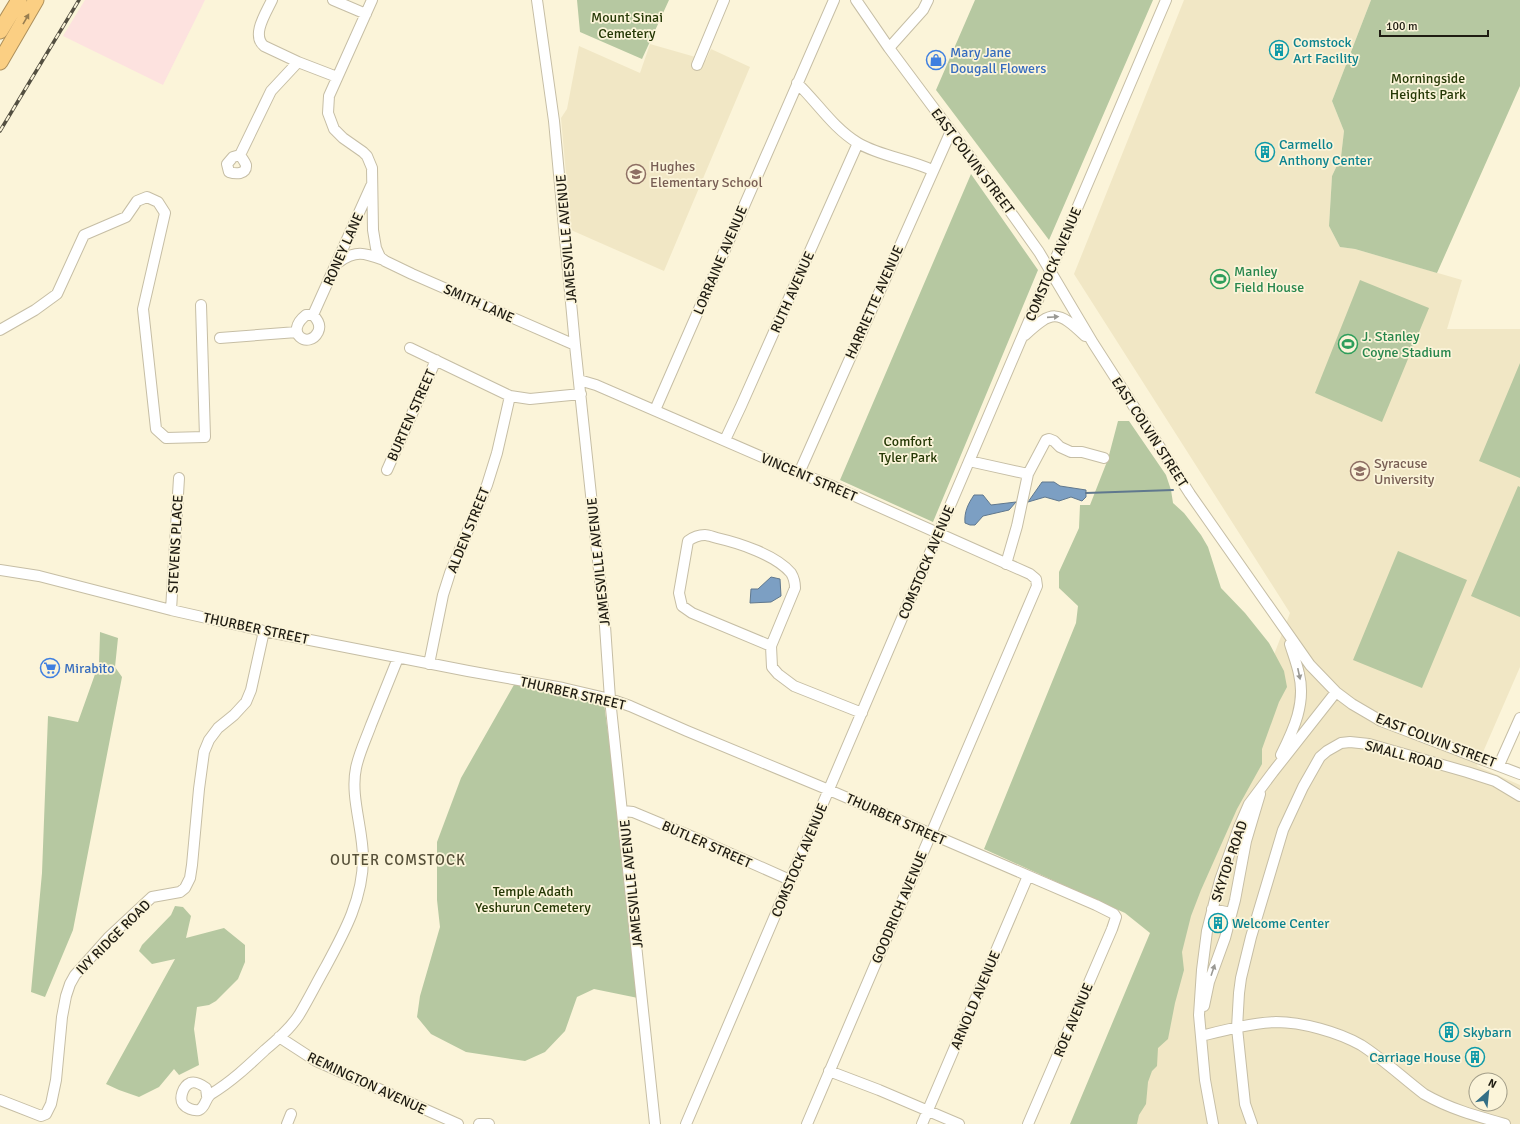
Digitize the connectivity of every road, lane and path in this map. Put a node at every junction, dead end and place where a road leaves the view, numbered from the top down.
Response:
1 (19, 0) edge
2 (36, 0) edge
3 (272, 0) edge
4 (333, 0) edge
5 (372, 0) edge
6 (537, 0) edge
7 (724, 0) edge
8 (834, 0) edge
9 (856, 0) edge
10 (928, 0) edge
11 (1166, 0) edge
12 (366, 14) junction
13 (0, 31) edge
14 (889, 48) junction
15 (0, 62) edge
16 (298, 62) junction
17 (696, 65) dead end
18 (337, 76) junction
19 (797, 83) junction
20 (951, 131) junction
21 (858, 142) junction
22 (240, 156) dead end
23 (932, 170) junction
24 (373, 182) junction
25 (384, 260) junction
26 (338, 263) junction
27 (1050, 271) junction
28 (200, 305) dead end
29 (313, 315) junction
30 (0, 330) edge
31 (297, 332) junction
32 (220, 338) dead end
33 (1022, 338) junction
34 (1093, 343) junction
35 (576, 345) junction
36 (410, 348) dead end
37 (436, 360) junction
38 (579, 380) junction
39 (581, 394) junction
40 (510, 396) junction
41 (655, 410) junction
42 (725, 440) junction
43 (1104, 458) dead end
44 (969, 461) junction
45 (386, 470) dead end
46 (799, 473) junction
47 (1028, 474) junction
48 (179, 478) dead end
49 (938, 533) junction
50 (1006, 564) junction
51 (0, 570) edge
52 (1036, 580) joint
53 (171, 610) junction
54 (264, 631) junction
55 (1288, 636) junction
56 (771, 646) junction
57 (398, 658) junction
58 (430, 664) junction
59 (1336, 692) junction
60 (610, 699) junction
61 (862, 713) junction
62 (1520, 718) edge
63 (1499, 765) junction
64 (1272, 772) junction
65 (1520, 774) edge
66 (1262, 785) junction
67 (829, 790) junction
68 (1520, 796) edge
69 (623, 811) junction
70 (930, 834) junction
71 (1028, 876) junction
72 (790, 880) junction
73 (1215, 909) junction
74 (1231, 913) junction
75 (1115, 915) joint
76 (1210, 932) junction
77 (1225, 938) junction
78 (1237, 1028) junction
79 (1201, 1036) junction
80 (279, 1037) junction
81 (829, 1071) junction
82 (207, 1096) dead end
83 (0, 1100) edge
84 (928, 1111) junction
85 (291, 1114) dead end
86 (287, 1124) edge
87 (458, 1124) edge
88 (479, 1124) edge
89 (490, 1124) edge
90 (655, 1124) edge
91 (686, 1124) edge
92 (806, 1124) edge
93 (922, 1124) edge
94 (959, 1124) edge
95 (1028, 1124) edge
96 (1213, 1124) edge
97 (1252, 1124) edge
98 (1505, 1124) edge

1 - 13 highway
15 -> 2 highway
3 - 16 street
4 - 12 street
5 - 12 street
6 - 35 street, JAMESVILLE AVENUE
7 - 17 street
8 - 19 street, LORRAINE AVENUE
9 - 14 street, EAST COLVIN STREET
10 - 14 street
11 - 27 street, COMSTOCK AVENUE
12 - 18 street
14 - 20 street, EAST COLVIN STREET
16 - 18 street
16 - 22 street
18 - 24 street
19 - 21 street
19 - 41 street, LORRAINE AVENUE
20 - 23 street, HARRIETTE AVENUE
20 - 27 street, EAST COLVIN STREET
21 - 23 street
21 - 42 street, RUTH AVENUE
23 - 46 street, HARRIETTE AVENUE
24 - 25 street
24 - 26 street, RONEY LANE
25 - 26 street, SMITH LANE
25 - 35 street, SMITH LANE
26 - 29 street, RONEY LANE
27 - 33 street, COMSTOCK AVENUE
27 - 34 street, EAST COLVIN STREET
28 - 30 street
29 - 31 street
29 - 31 street
31 - 32 street
33 -> 34 street
33 - 44 street, COMSTOCK AVENUE
34 - 55 street, EAST COLVIN STREET
35 - 38 street, JAMESVILLE AVENUE
36 - 37 street
37 - 40 street
37 - 45 street, BURTEN STREET
38 - 39 street, JAMESVILLE AVENUE
38 - 41 street, VINCENT STREET
39 - 40 street
39 - 60 street, JAMESVILLE AVENUE
40 - 58 street, ALDEN STREET
41 - 42 street, VINCENT STREET
42 - 46 street, VINCENT STREET
43 - 47 street
44 - 47 street
44 - 49 street, COMSTOCK AVENUE
46 - 49 street, VINCENT STREET
47 - 50 street
48 - 53 street, STEVENS PLACE
49 - 50 street, VINCENT STREET
49 - 61 street, COMSTOCK AVENUE
50 - 52 street, VINCENT STREET
51 - 53 street, THURBER STREET
52 - 70 street, GOODRICH AVENUE
53 - 54 street, THURBER STREET
54 - 57 street, THURBER STREET
54 - 83 street, IVY RIDGE ROAD
55 - 59 street, EAST COLVIN STREET
55 -> 64 street
56 - 56 street
56 - 61 street
57 - 58 street, THURBER STREET
57 - 80 street
58 - 60 street, THURBER STREET
59 - 63 street, EAST COLVIN STREET
59 - 64 street, SKYTOP ROAD
60 - 67 street, THURBER STREET
60 - 69 street, JAMESVILLE AVENUE
61 - 67 street, COMSTOCK AVENUE
62 - 63 street
63 - 65 street, EAST COLVIN STREET
64 - 66 street, SKYTOP ROAD
66 - 73 street, SKYTOP ROAD
66 - 74 street, SKYTOP ROAD
67 - 70 street, THURBER STREET
67 - 72 street, COMSTOCK AVENUE
68 - 78 street, SMALL ROAD
69 - 72 street, BUTLER STREET
69 - 90 street, JAMESVILLE AVENUE
70 - 71 street, THURBER STREET
70 - 81 street, GOODRICH AVENUE
71 - 75 street, THURBER STREET
71 - 84 street, ARNOLD AVENUE
72 - 91 street, COMSTOCK AVENUE
73 - 74 street
73 - 76 street, SKYTOP ROAD
74 - 77 street, SKYTOP ROAD
75 - 95 street, ROE AVENUE
76 - 77 street
76 - 79 street, SKYTOP ROAD
79 -> 77 street, SKYTOP ROAD
78 - 79 street
78 - 97 street, SMALL ROAD
78 - 98 street
79 - 96 street, SKYTOP ROAD
80 - 82 street
80 - 87 street, REMINGTON AVENUE
81 - 84 street
81 - 92 street, GOODRICH AVENUE
84 - 93 street, ARNOLD AVENUE
84 - 94 street
85 - 86 street
88 - 89 street

